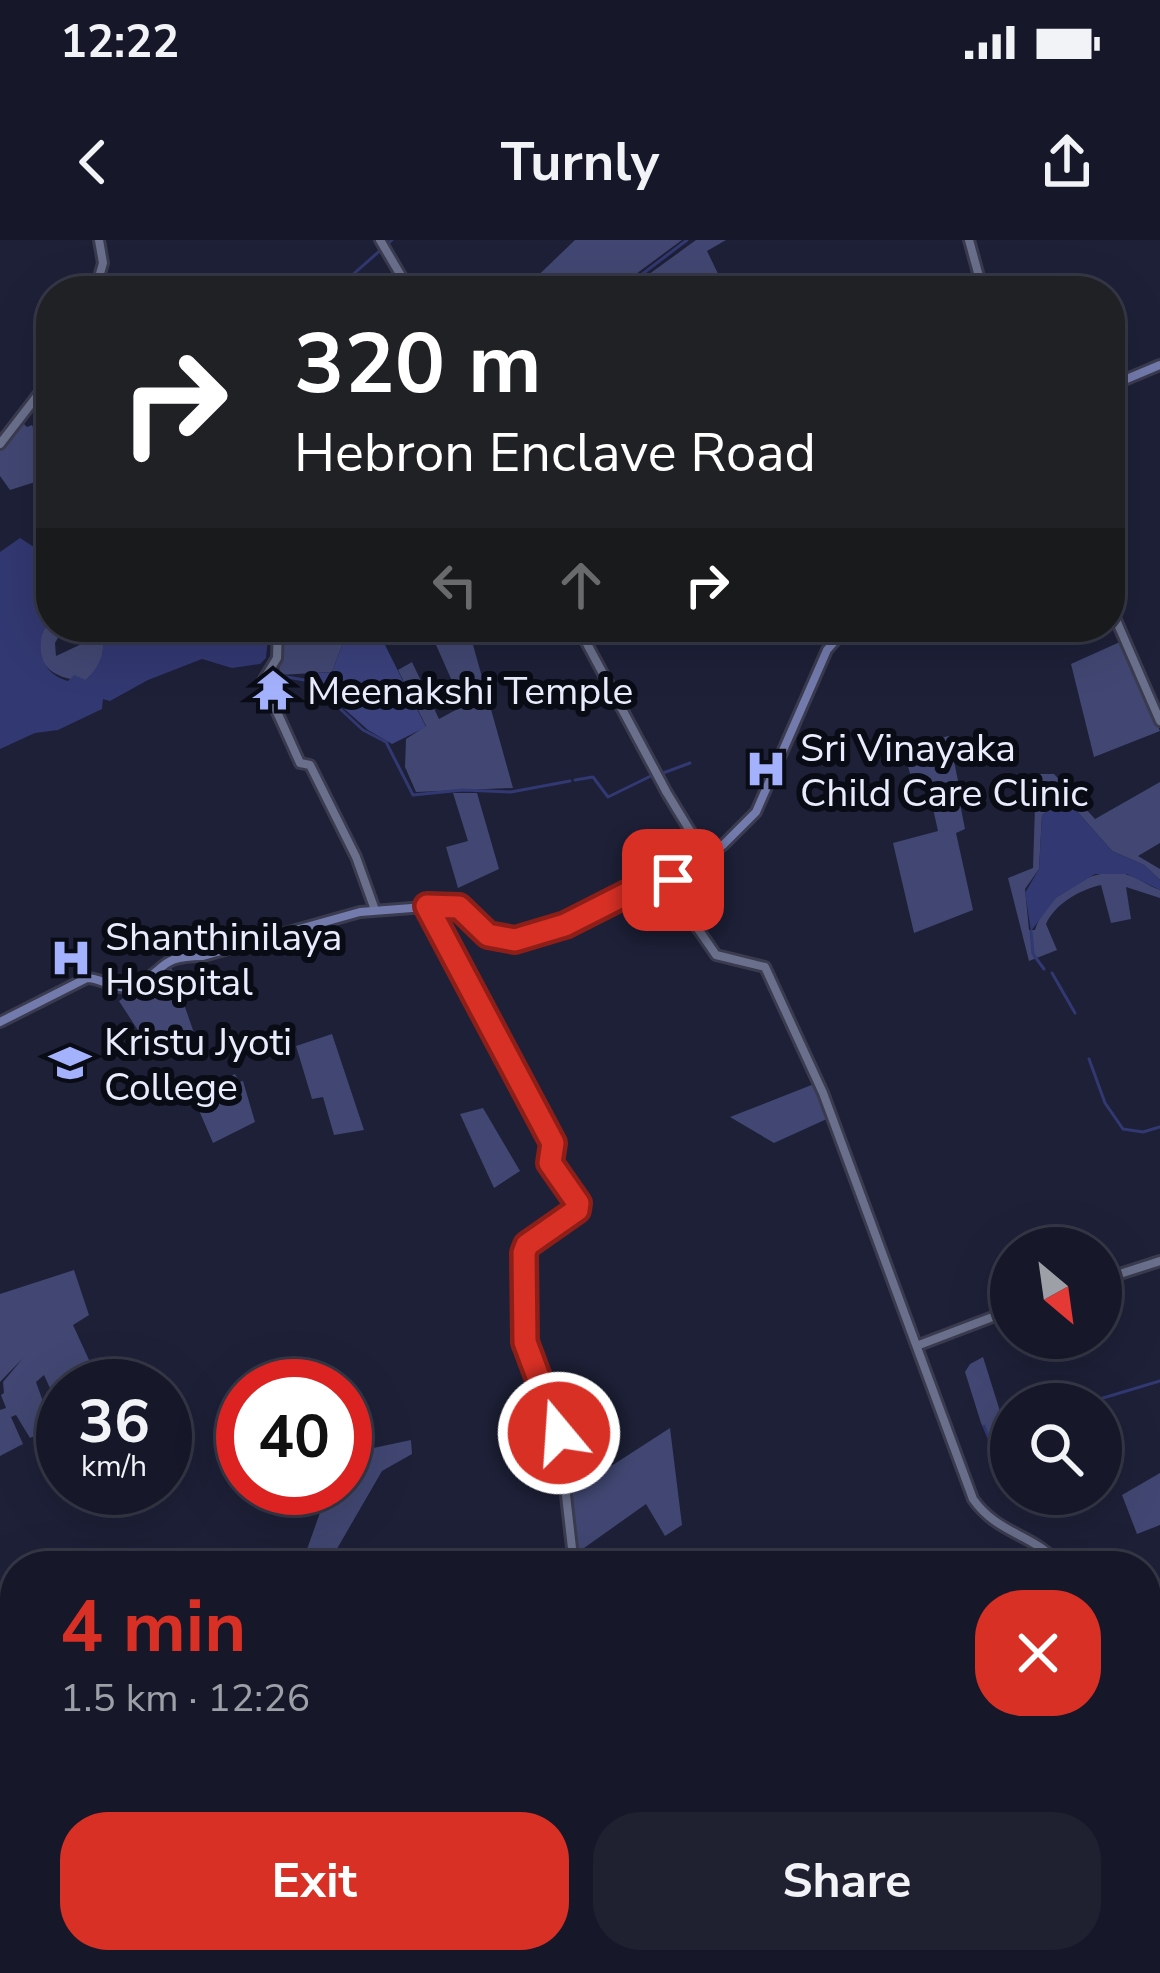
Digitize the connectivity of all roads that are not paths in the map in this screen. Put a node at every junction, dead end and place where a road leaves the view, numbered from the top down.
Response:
1 (99, 240) edge
2 (380, 240) edge
3 (969, 240) edge
4 (99, 276) edge
5 (401, 276) edge
6 (979, 276) edge
7 (1160, 365) edge
8 (1125, 380) edge
9 (36, 397) edge
10 (0, 444) edge
11 (1125, 640) edge
12 (278, 642) edge
13 (586, 642) edge
14 (833, 642) edge
15 (1160, 721) edge
16 (706, 857) junction
17 (668, 884) junction
18 (427, 906) junction
19 (375, 910) junction
20 (0, 1022) edge
21 (1160, 1261) edge
22 (1122, 1273) edge
23 (990, 1318) edge
24 (919, 1345) junction
25 (572, 1551) edge
26 (1044, 1551) edge

1 - 4 street
2 - 5 street
3 - 6 street
7 - 8 main road
9 - 10 street
11 - 15 street
12 - 19 street
13 - 16 street
14 - 16 main road
16 - 17 main road
17 - 18 main road
17 - 24 street
18 - 19 main road
18 - 25 street
19 - 20 main road
21 - 22 street
23 - 24 street
24 - 26 street

